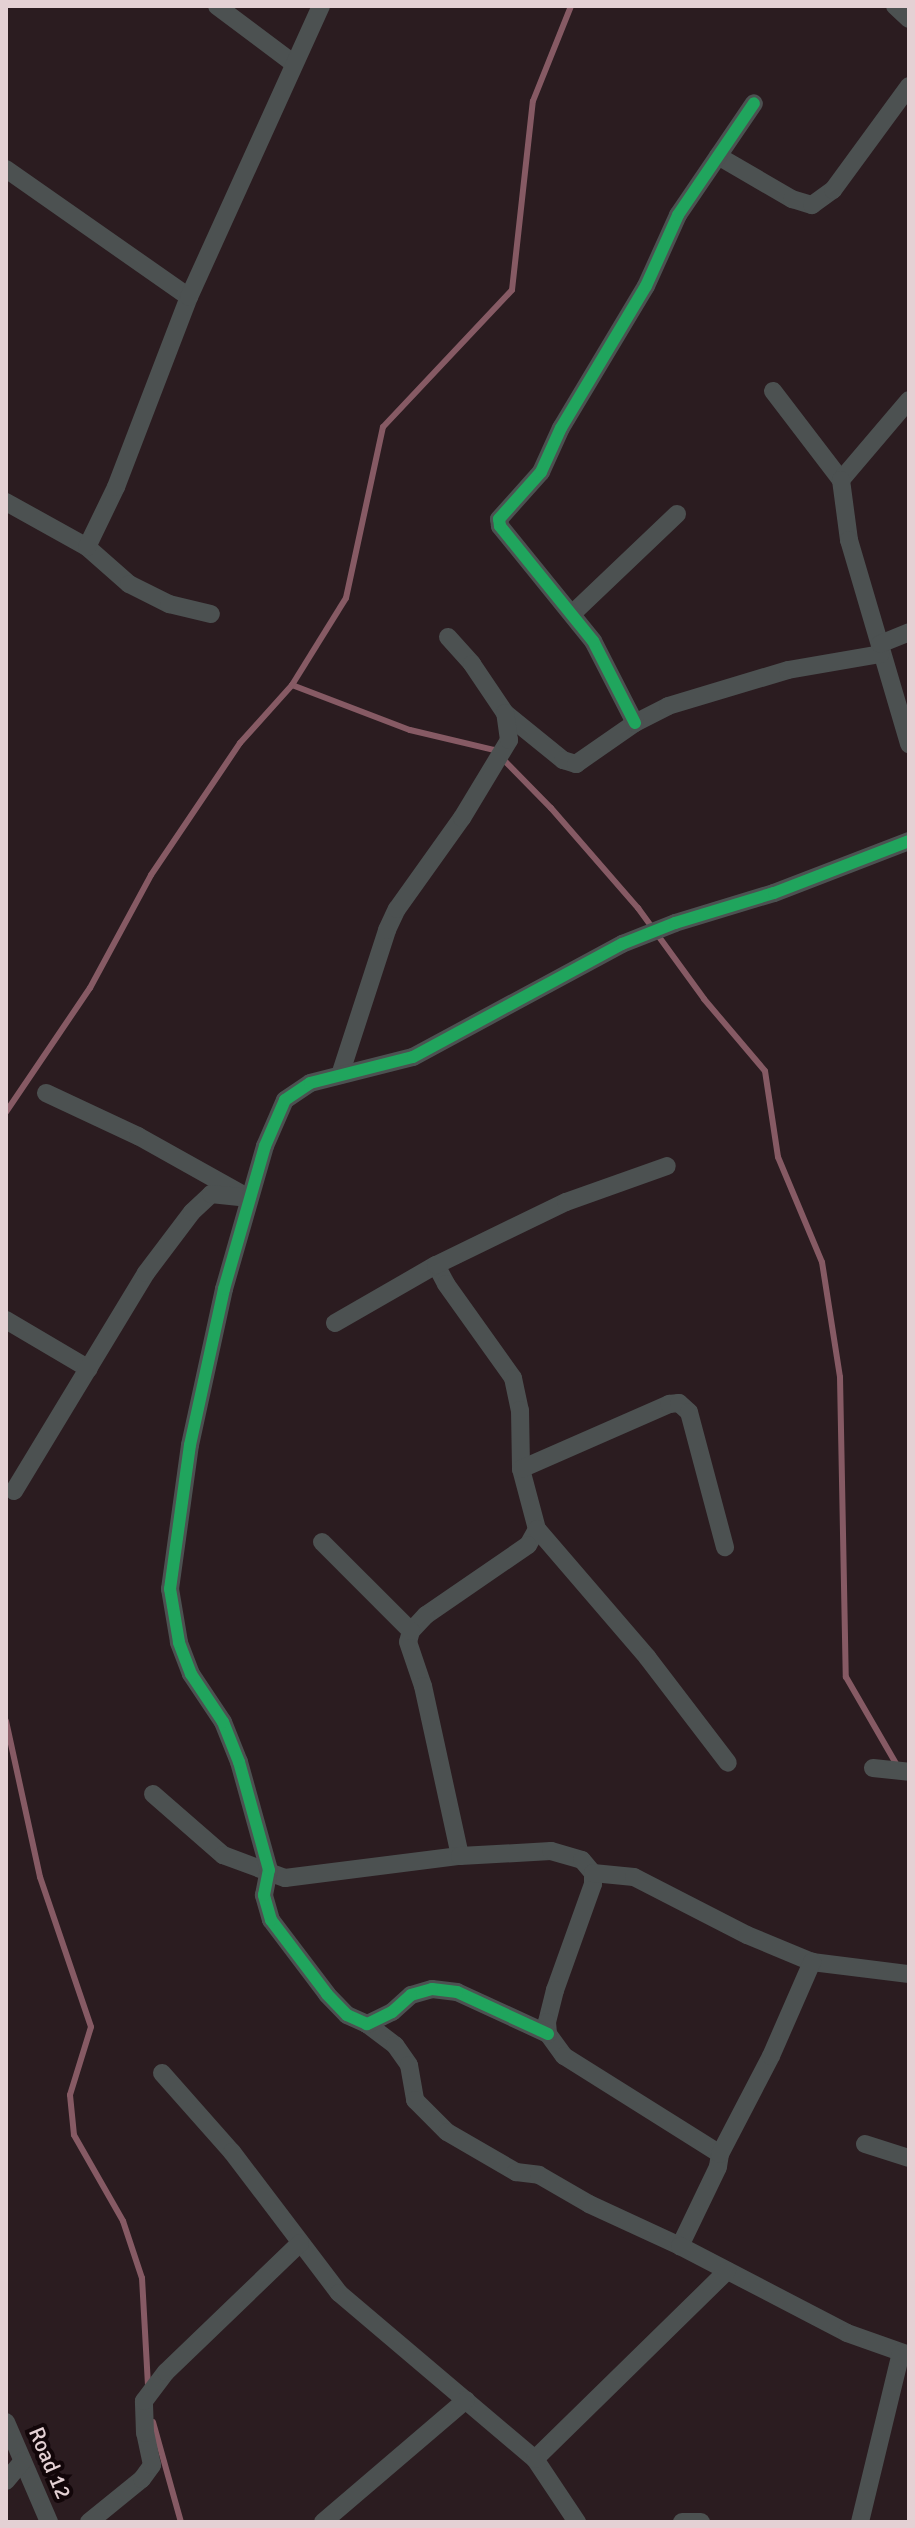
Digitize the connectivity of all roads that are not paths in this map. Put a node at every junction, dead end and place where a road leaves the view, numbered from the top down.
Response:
1 (217, 6) edge
2 (321, 6) edge
3 (895, 6) edge
4 (909, 19) edge
5 (293, 63) junction
6 (909, 86) edge
7 (754, 103) dead end
8 (718, 156) junction
9 (6, 169) edge
10 (189, 297) junction
11 (773, 391) dead end
12 (909, 400) edge
13 (841, 480) junction
14 (6, 502) edge
15 (677, 514) dead end
16 (87, 547) junction
17 (211, 614) dead end
18 (572, 614) junction
19 (909, 632) edge
20 (448, 637) dead end
21 (880, 649) junction
22 (505, 713) junction
23 (635, 723) junction
24 (909, 744) edge
25 (909, 841) edge
26 (340, 1075) junction
27 (46, 1093) dead end
28 (667, 1166) dead end
29 (249, 1198) junction
30 (436, 1265) junction
31 (6, 1320) edge
32 (335, 1323) dead end
33 (89, 1369) junction
34 (521, 1469) junction
35 (14, 1491) dead end
36 (537, 1529) junction
37 (322, 1542) dead end
38 (725, 1547) dead end
39 (411, 1631) junction
40 (728, 1763) dead end
41 (873, 1768) dead end
42 (909, 1772) edge
43 (153, 1794) dead end
44 (460, 1856) junction
45 (269, 1870) junction
46 (593, 1873) junction
47 (812, 1962) junction
48 (909, 1974) edge
49 (367, 2024) junction
50 (548, 2034) junction
51 (162, 2073) dead end
52 (865, 2144) dead end
53 (720, 2154) junction
54 (909, 2158) edge
55 (300, 2243) junction
56 (680, 2246) junction
57 (727, 2271) junction
58 (905, 2354) edge
59 (466, 2400) junction
60 (6, 2422) edge
61 (535, 2459) junction
62 (23, 2461) junction
63 (6, 2481) edge
64 (49, 2522) edge
65 (89, 2522) edge
66 (323, 2522) edge
67 (577, 2522) edge
68 (682, 2522) edge
69 (701, 2522) edge
70 (860, 2522) edge

1 - 5 street
2 - 5 street
3 - 4 street
5 - 10 street
6 - 8 street
7 - 8 street
8 - 18 street
9 - 10 street
10 - 16 street
11 - 13 street
12 - 13 street
13 - 21 street
14 - 16 street
15 - 18 street
16 - 17 street
18 - 23 street
19 - 21 street
20 - 22 street
21 - 23 street
21 - 24 street
22 - 23 street
22 - 26 street
25 - 26 street
26 - 29 street
27 - 29 street
28 - 30 street
29 - 33 street
29 - 45 street
30 - 32 street
30 - 34 street
31 - 33 street
33 - 35 street
34 - 36 street
34 - 38 street
36 - 39 street
36 - 40 street
37 - 39 street
39 - 44 street
41 - 42 street
43 - 45 street
44 - 45 street
44 - 46 street
45 - 49 street
46 - 47 street
46 - 50 street
47 - 48 street
47 - 53 street
49 - 50 street
49 - 56 street
50 - 53 street
51 - 55 street
52 - 54 street
53 - 56 street
55 - 59 street
55 - 65 street
56 - 57 street
57 - 58 street
57 - 61 street
58 - 70 street
59 - 61 street
59 - 66 street
60 - 62 street, Road 12
61 - 67 street
62 - 63 street
62 - 64 street, Road 12
68 - 69 street

